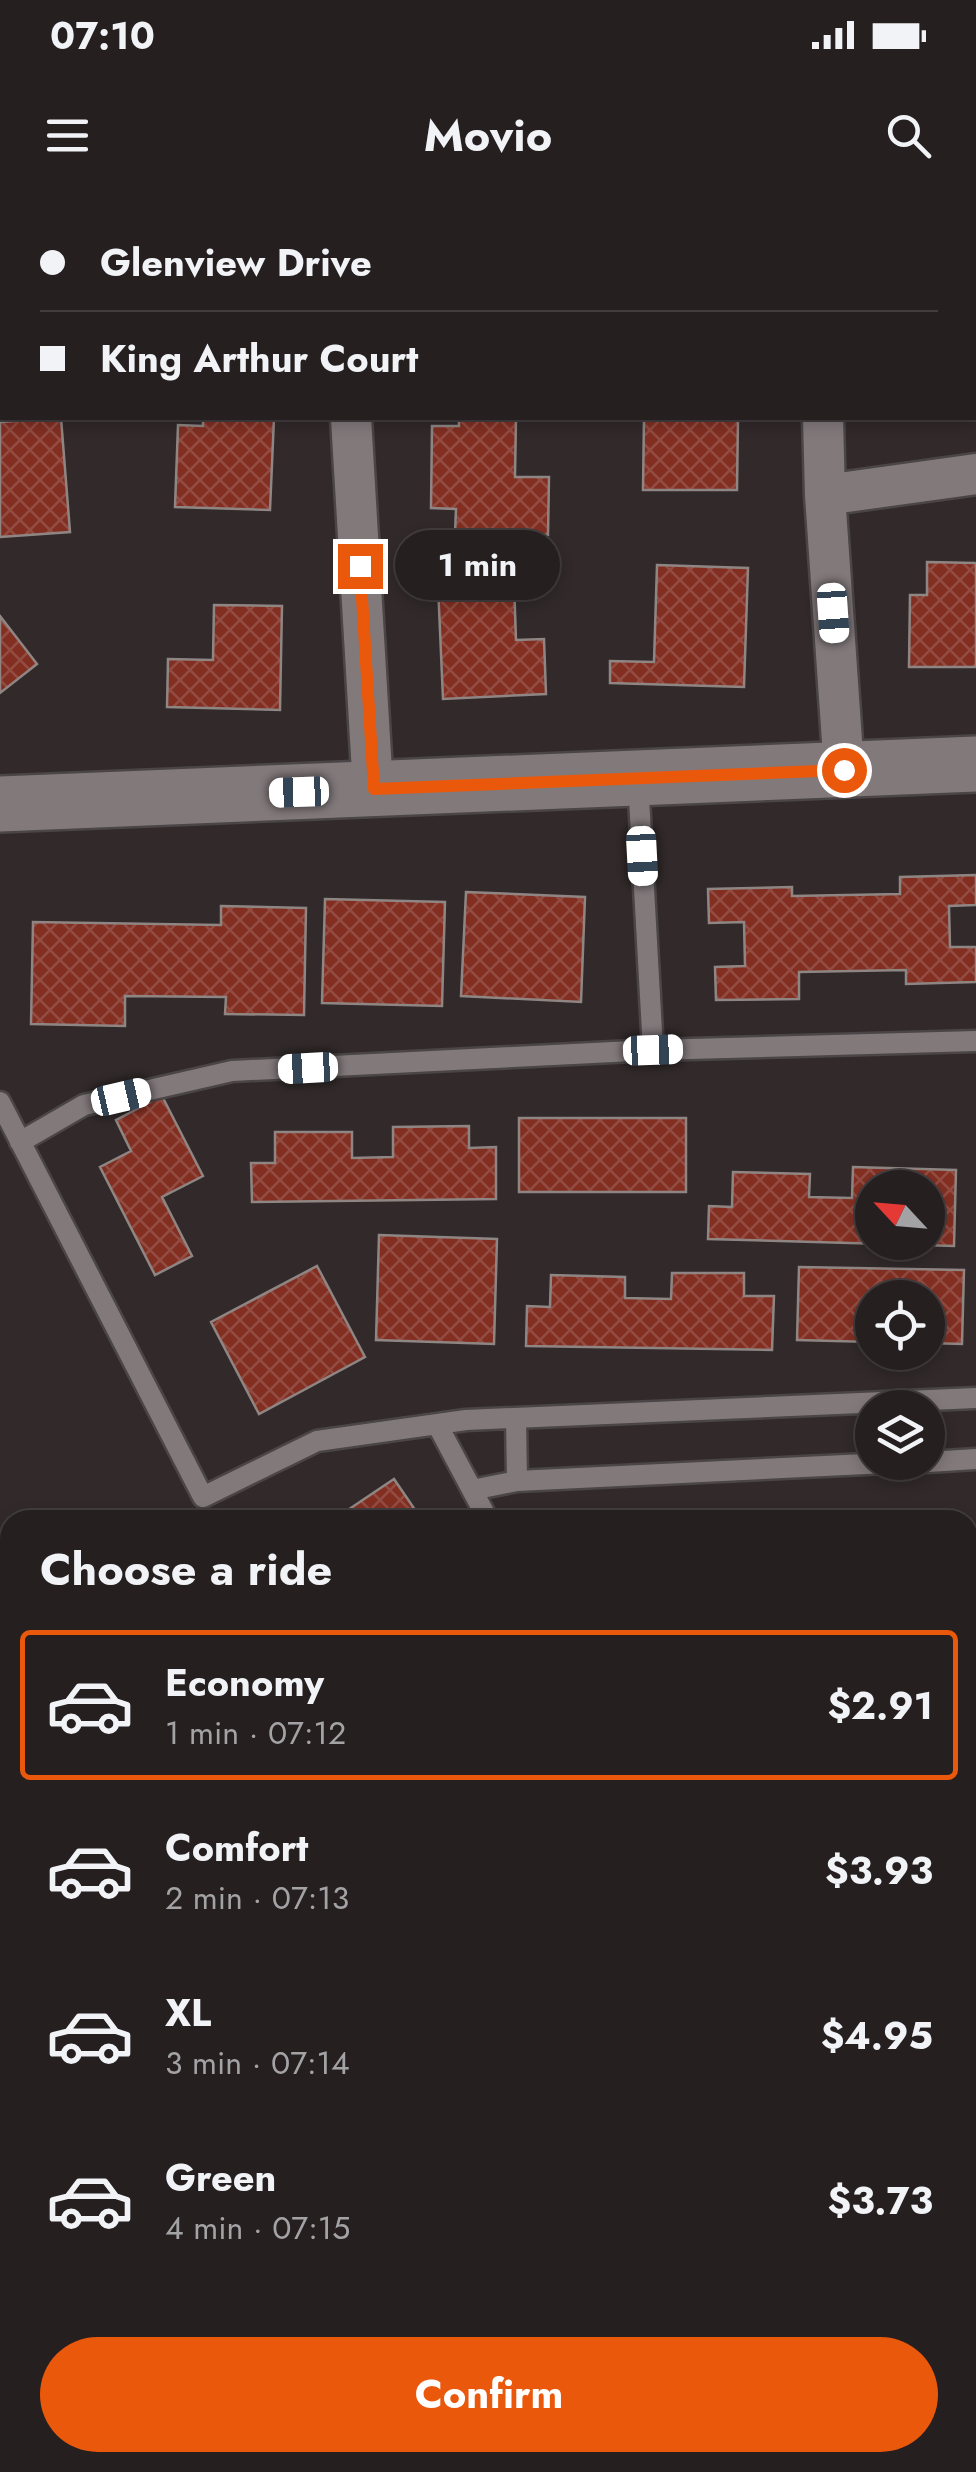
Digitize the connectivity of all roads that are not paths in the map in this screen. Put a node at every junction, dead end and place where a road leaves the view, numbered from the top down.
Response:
1 (352, 420) edge
2 (823, 420) edge
3 (976, 474) edge
4 (825, 495) junction
5 (976, 764) edge
6 (844, 770) junction
7 (638, 778) junction
8 (374, 789) junction
9 (0, 804) edge
10 (976, 1042) edge
11 (653, 1050) junction
12 (0, 1102) edge
13 (20, 1142) junction
14 (976, 1398) edge
15 (516, 1418) junction
16 (437, 1424) junction
17 (976, 1459) edge
18 (945, 1461) edge
19 (855, 1464) edge
20 (518, 1481) junction
21 (472, 1490) junction
22 (483, 1510) edge

1 - 8 street
2 - 4 street
3 - 4 street
4 - 6 street
5 - 6 main road
6 - 7 main road
7 - 8 main road
7 - 11 lane
8 - 9 main road
10 - 11 lane
11 - 13 lane
12 - 13 lane
13 - 16 lane
14 - 15 lane
15 - 16 lane
15 - 20 lane
16 - 21 lane
17 - 18 lane
19 - 20 lane
20 - 21 lane
21 - 22 lane

